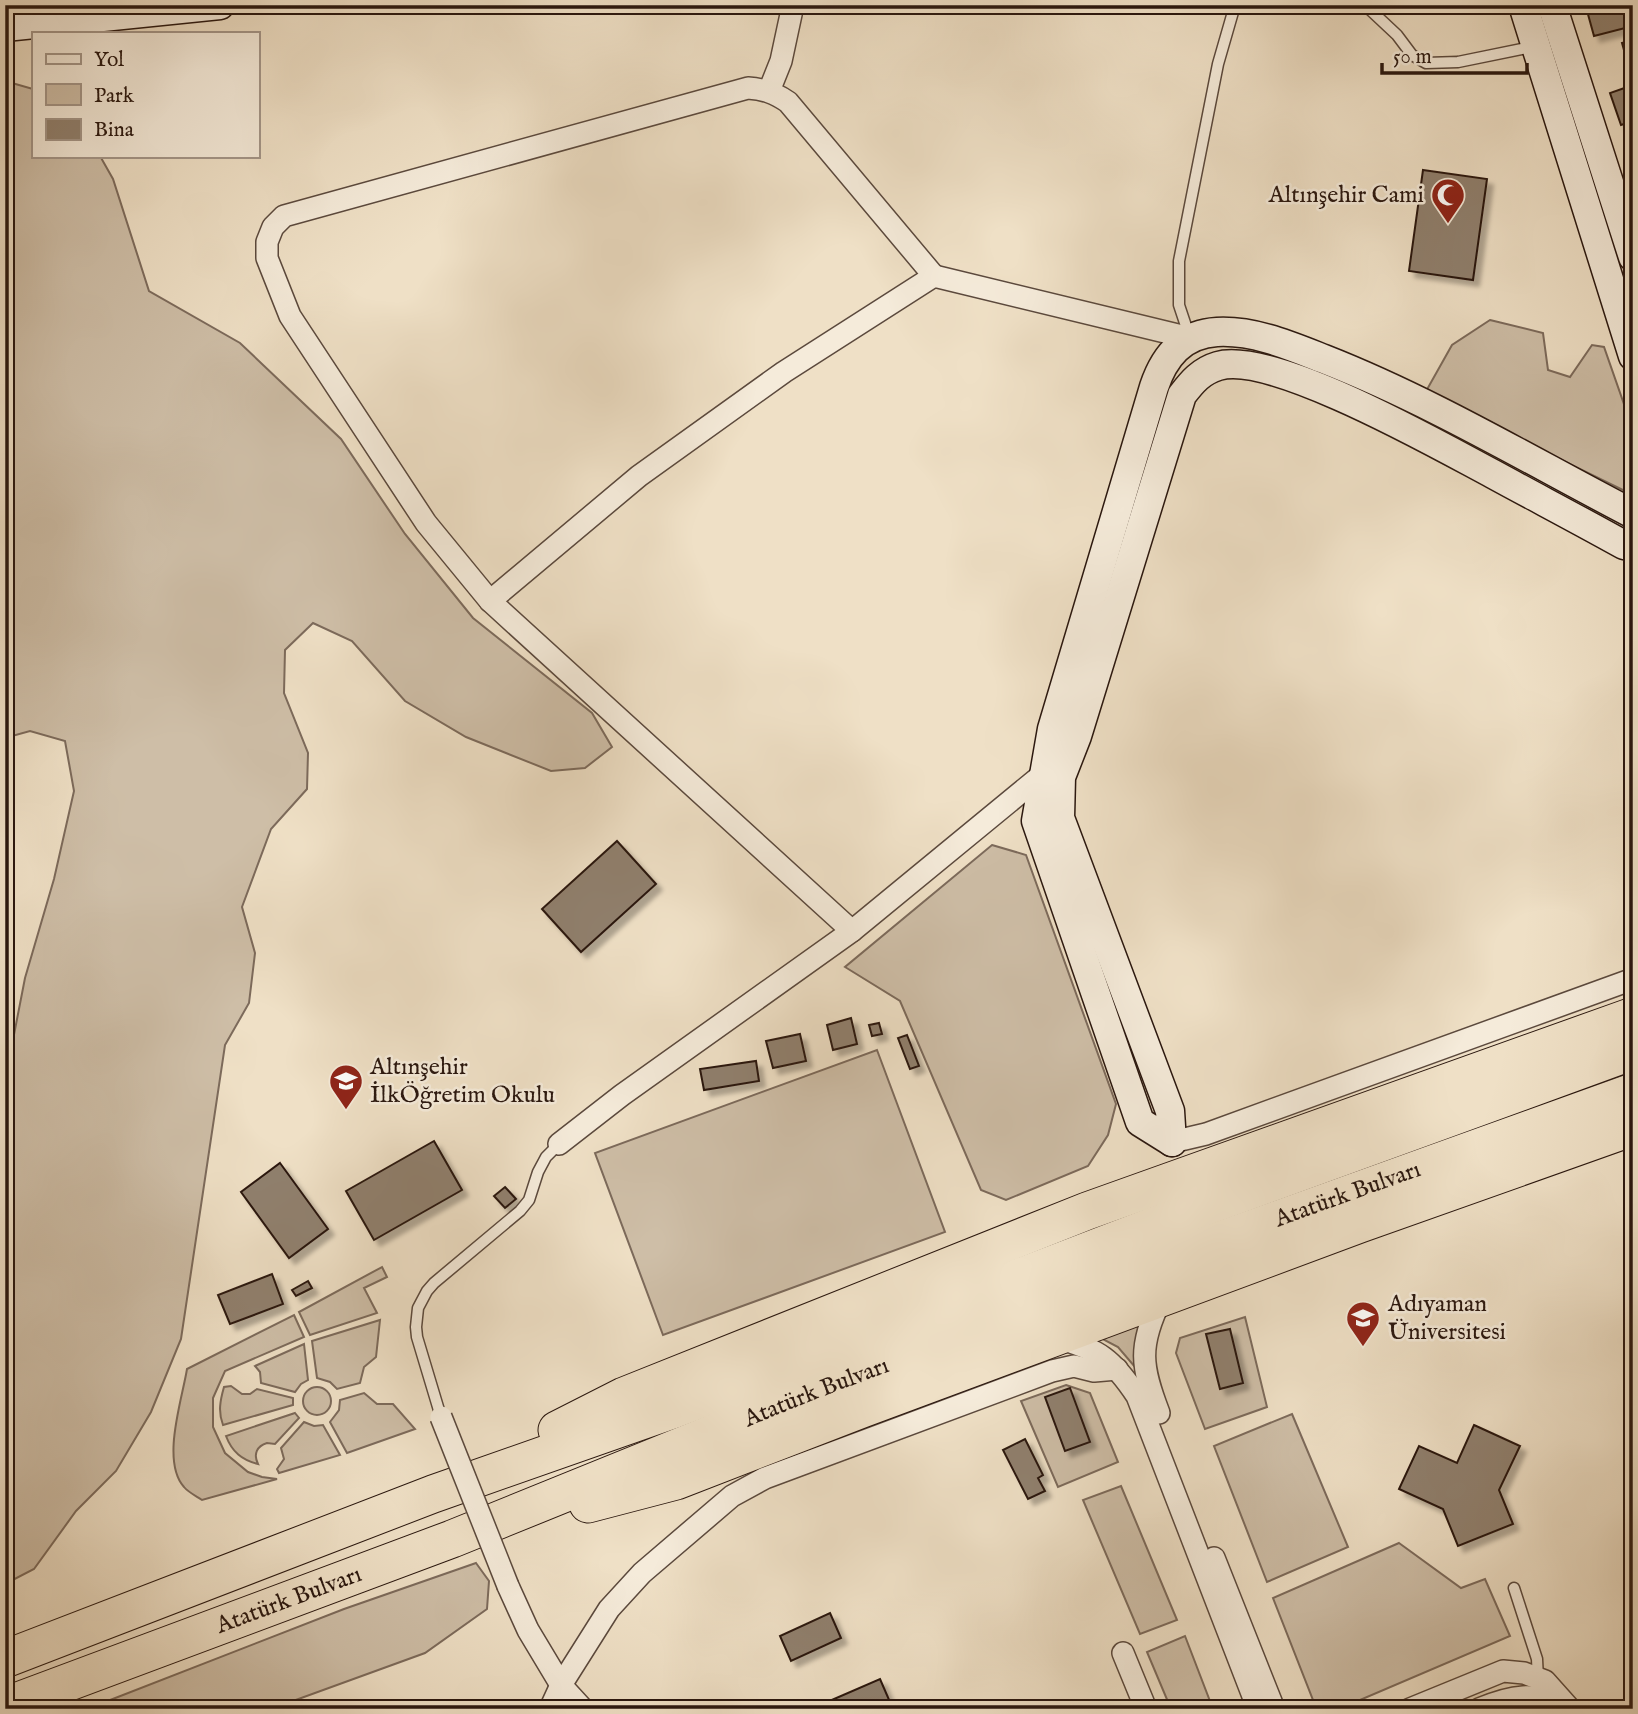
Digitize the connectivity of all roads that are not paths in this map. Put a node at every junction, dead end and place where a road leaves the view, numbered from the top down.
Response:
1 (220, 5) edge
2 (793, 5) edge
3 (1234, 5) edge
4 (1365, 5) edge
5 (1523, 5) edge
6 (1552, 5) edge
7 (5, 27) edge
8 (1536, 46) junction
9 (769, 91) junction
10 (1628, 223) edge
11 (1633, 257) edge
12 (934, 276) junction
13 (1190, 338) junction
14 (1633, 356) edge
15 (1633, 514) edge
16 (1633, 547) edge
17 (490, 601) junction
18 (1052, 775) junction
19 (852, 931) junction
20 (1633, 979) edge
21 (1633, 1016) edge
22 (1633, 1051) edge
23 (1633, 1092) edge
24 (1633, 1127) edge
25 (1172, 1142) joint
26 (559, 1144) joint
27 (1161, 1298) junction
28 (1055, 1338) junction
29 (1117, 1369) junction
30 (441, 1417) joint
31 (433, 1494) junction
32 (452, 1539) junction
33 (1514, 1588) dead end
34 (1123, 1653) dead end
35 (5, 1659) edge
36 (561, 1685) junction
37 (1536, 1687) junction
38 (5, 1706) edge
39 (550, 1709) edge
40 (583, 1709) edge
41 (1146, 1709) edge
42 (1258, 1709) edge
43 (1274, 1709) edge
44 (1410, 1709) edge
45 (1479, 1709) edge
46 (1569, 1709) edge

1 - 7 street
2 - 9 street
3 - 13 lane
4 - 8 lane
5 - 8 street
6 - 10 street
8 - 14 street
9 - 12 street
9 - 17 street
10 - 11 street
12 - 13 street
12 - 17 street
13 - 15 street
13 - 18 street
16 - 18 street
17 - 19 street
18 - 19 street
18 - 25 street
19 - 26 street
20 - 25 street
21 - 31 highway
22 - 31 highway, Atatürk Bulvarı
23 - 32 highway, Atatürk Bulvarı
24 - 27 highway
26 - 30 lane
27 - 28 highway
27 - 43 street
28 - 29 street
28 - 32 highway
29 - 36 street
29 - 42 street
30 - 36 street, bridge
31 - 35 highway, Atatürk Bulvarı
32 - 38 highway, Atatürk Bulvarı
33 - 37 lane
34 - 41 street
36 - 39 street
36 - 40 street
37 - 44 street
37 - 45 street
37 - 46 street

